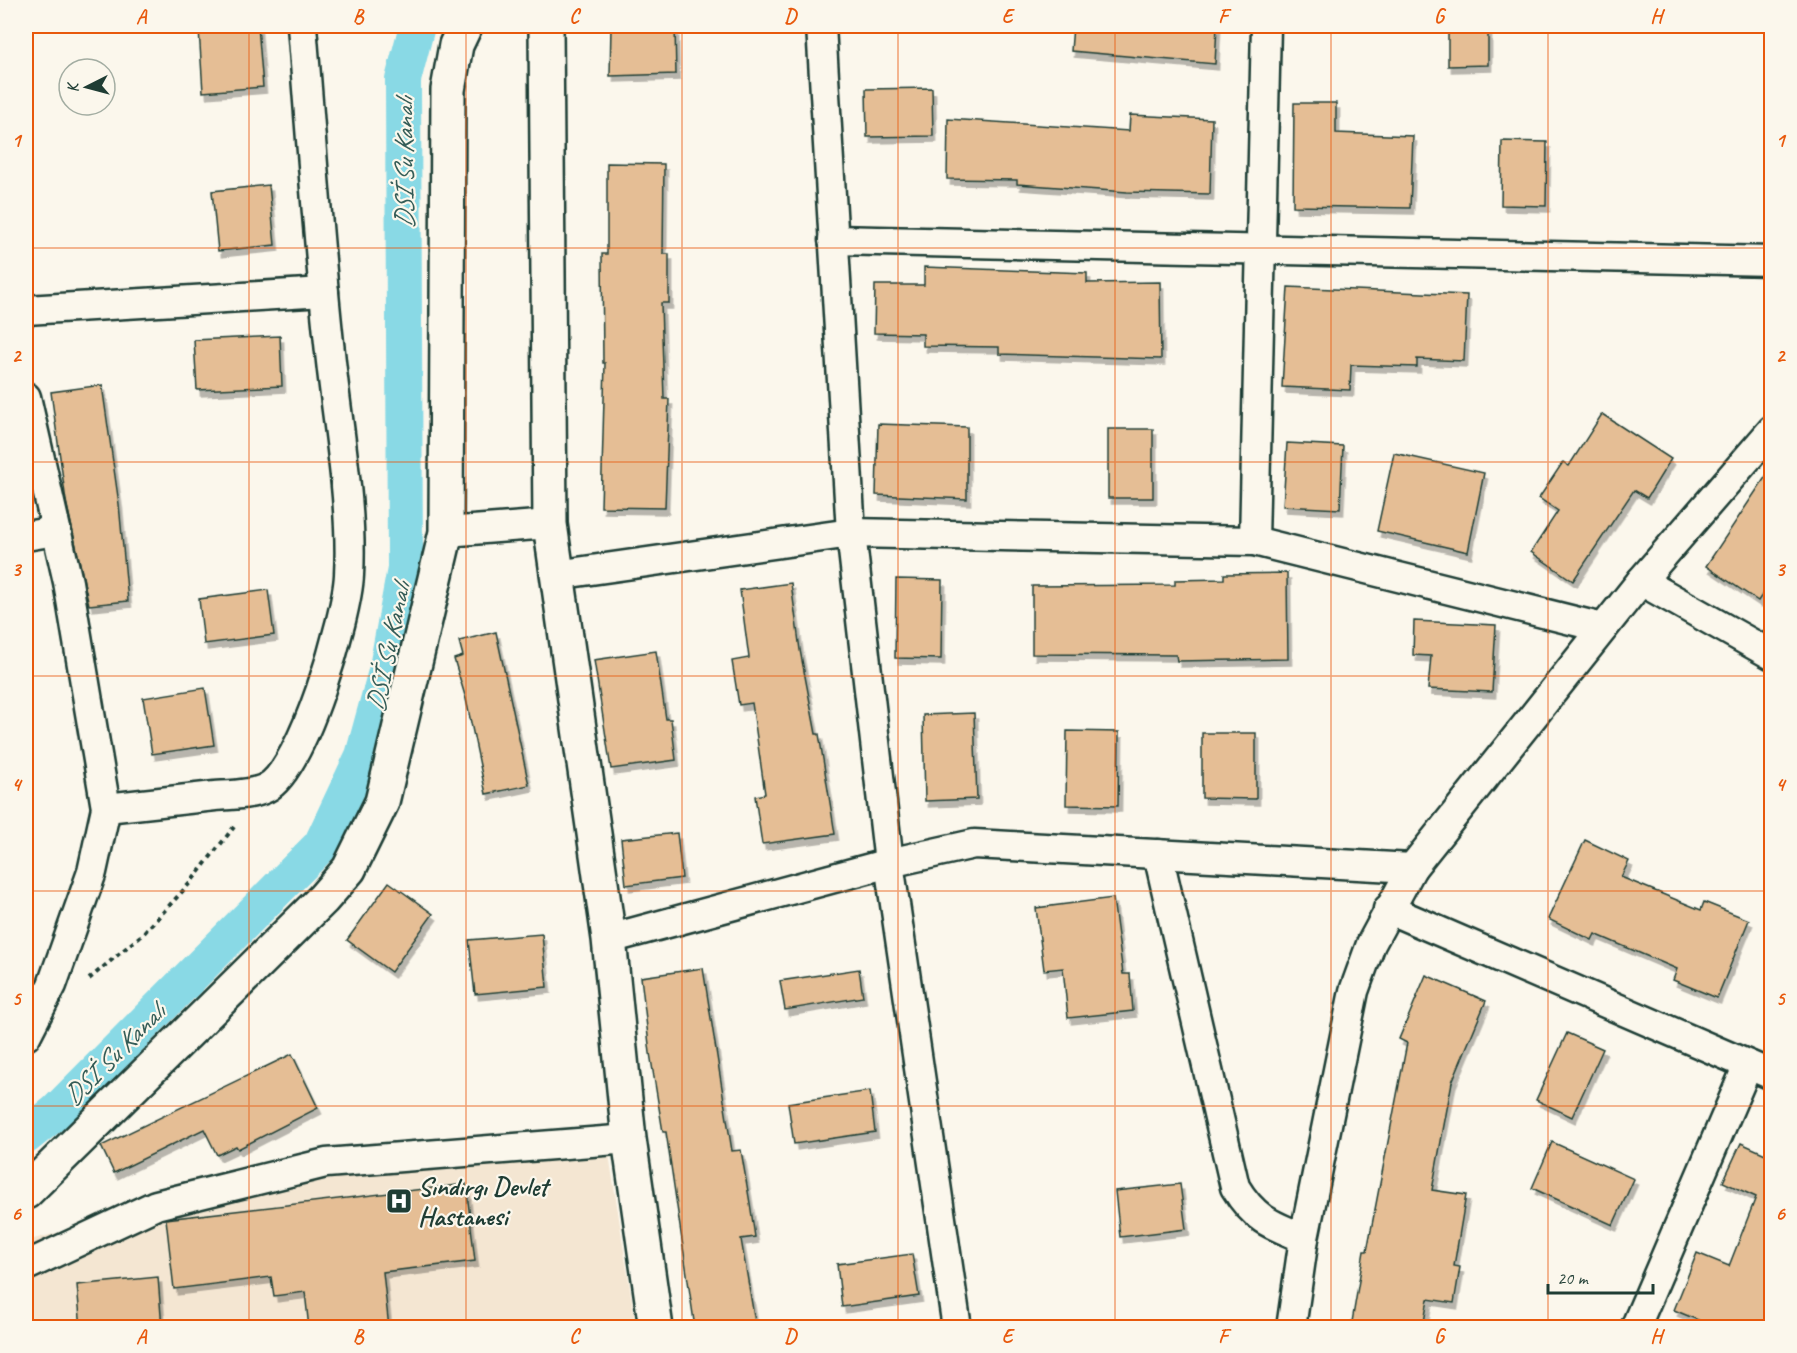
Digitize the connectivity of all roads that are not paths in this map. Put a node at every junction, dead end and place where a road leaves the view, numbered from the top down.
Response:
1 (302, 26) edge
2 (465, 26) edge
3 (546, 26) edge
4 (821, 26) edge
5 (1266, 26) edge
6 (833, 240) junction
7 (1260, 249) junction
8 (1772, 261) edge
9 (324, 292) junction
10 (26, 309) edge
11 (26, 398) edge
12 (1772, 430) edge
13 (550, 524) junction
14 (56, 531) junction
15 (446, 532) junction
16 (851, 533) junction
17 (26, 536) edge
18 (1254, 542) junction
19 (556, 575) junction
20 (1641, 580) junction
21 (1603, 628) junction
22 (1772, 655) edge
23 (106, 808) junction
24 (1158, 854) junction
25 (890, 863) junction
26 (1412, 868) junction
27 (1388, 909) junction
28 (609, 939) junction
29 (26, 1036) edge
30 (1760, 1070) edge
31 (629, 1139) junction
32 (26, 1192) edge
33 (1304, 1238) junction
34 (26, 1266) edge
35 (656, 1328) edge
36 (957, 1328) edge
37 (1291, 1328) edge
38 (1635, 1328) edge

1 - 9 street
2 - 15 street
3 - 13 street
4 - 6 street
5 - 7 street
6 - 7 street
6 - 16 street
7 - 8 street
7 - 18 street
9 - 10 street
9 - 23 street
11 - 14 street
12 - 20 street
13 - 15 street
13 - 19 street
14 - 17 street
14 - 23 street
15 - 32 street
16 - 18 street
16 - 19 street
16 - 25 street
18 - 21 street
19 - 28 street
20 - 21 street
20 - 22 street
21 - 26 street
23 - 29 street
24 - 25 street
24 - 26 street
24 - 33 street
25 - 28 street
25 - 36 street
26 - 27 street
27 - 30 street
27 - 33 street
28 - 31 street
30 - 38 street
31 - 34 street
31 - 35 street
33 - 37 street

